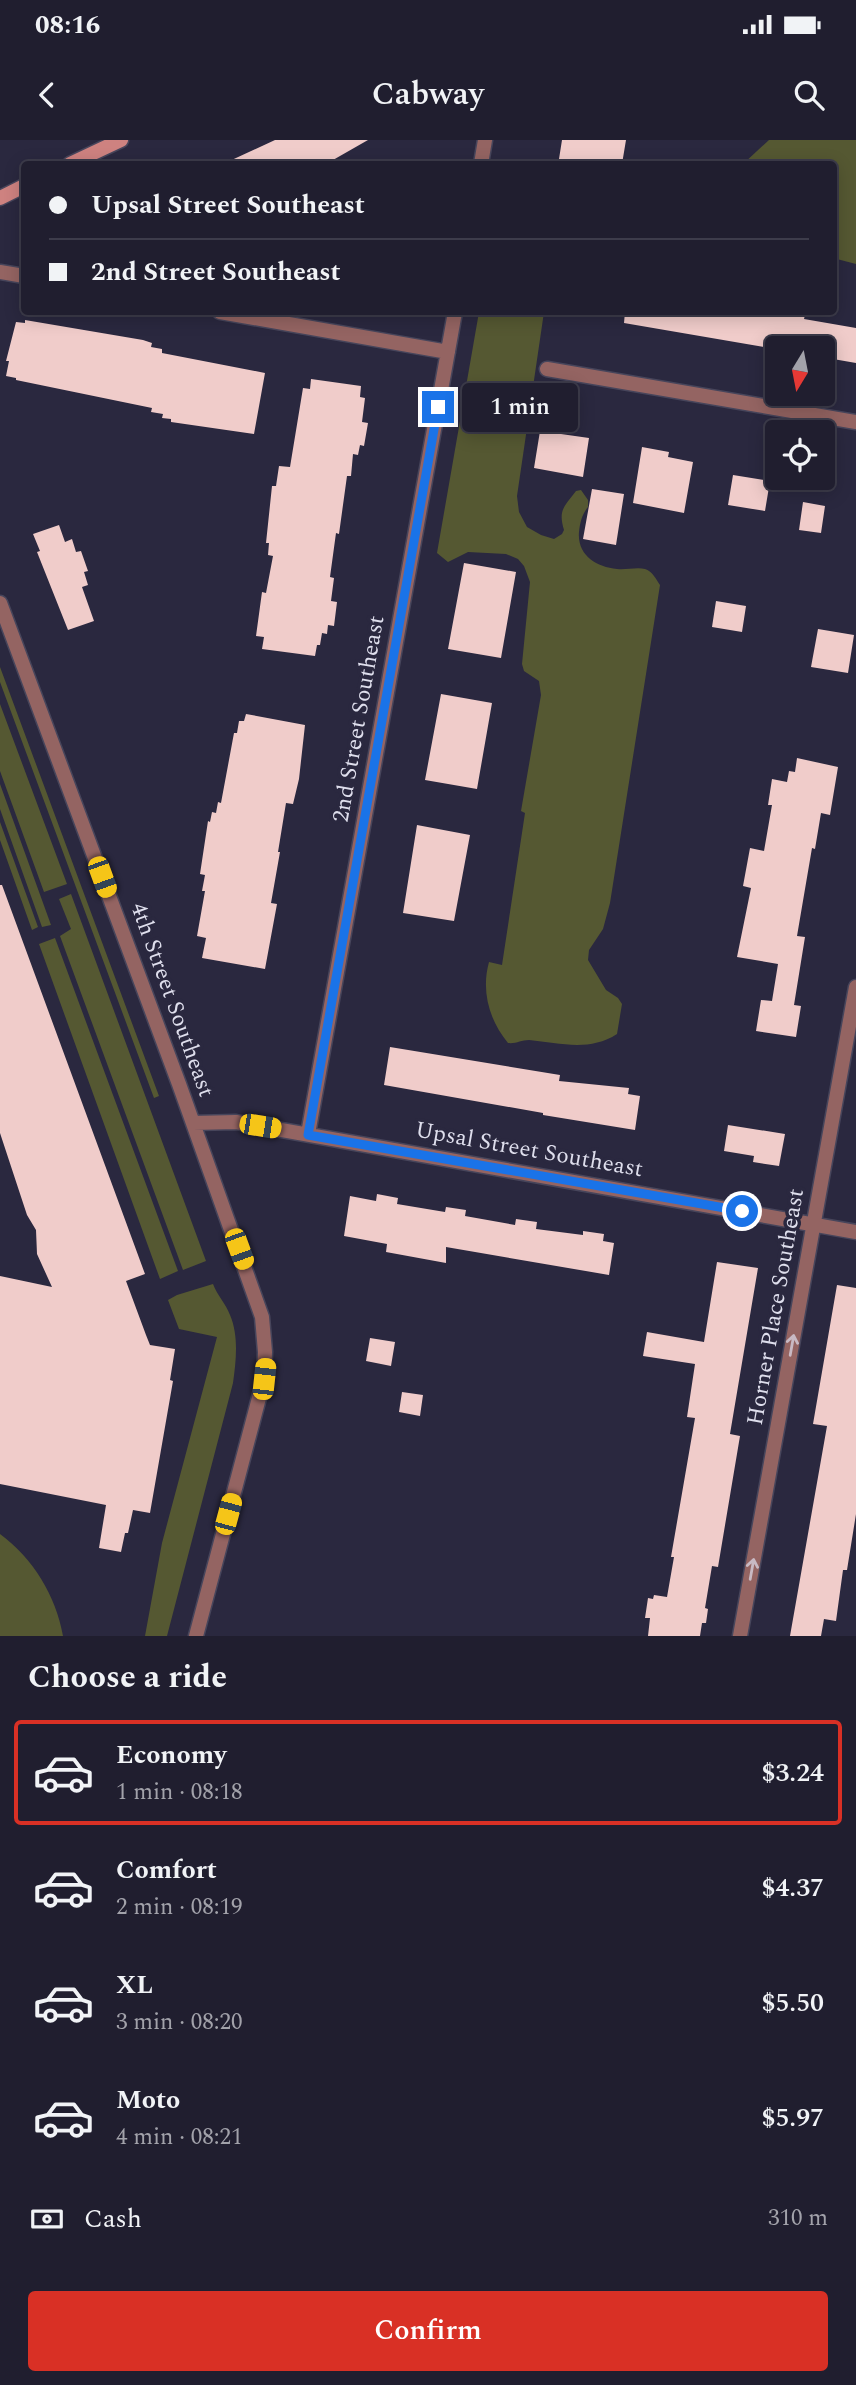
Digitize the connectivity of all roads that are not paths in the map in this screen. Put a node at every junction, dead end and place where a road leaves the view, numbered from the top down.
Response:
1 (121, 140) edge
2 (485, 140) edge
3 (76, 161) edge
4 (482, 161) edge
5 (21, 188) edge
6 (0, 198) edge
7 (0, 272) edge
8 (21, 276) edge
9 (237, 315) edge
10 (454, 315) edge
11 (447, 352) junction
12 (547, 369) dead end
13 (856, 422) edge
14 (0, 603) edge
15 (856, 987) edge
16 (194, 1123) junction
17 (308, 1135) junction
18 (814, 1224) junction
19 (856, 1232) edge
20 (196, 1636) edge
21 (740, 1636) edge

1 - 3 main road
2 - 4 street
5 - 6 main road
7 - 8 street
9 - 11 street
10 - 11 street, 2nd Street Southeast
11 - 17 street, 2nd Street Southeast
12 - 13 street
14 - 16 street, 4th Street Southeast
15 - 18 street, Horner Place Southeast
16 - 17 street, Upsal Street Southeast
16 - 20 street, 4th Street Southeast
17 - 18 street, Upsal Street Southeast
18 - 19 street, Upsal Street Southeast
21 -> 18 street, Horner Place Southeast

